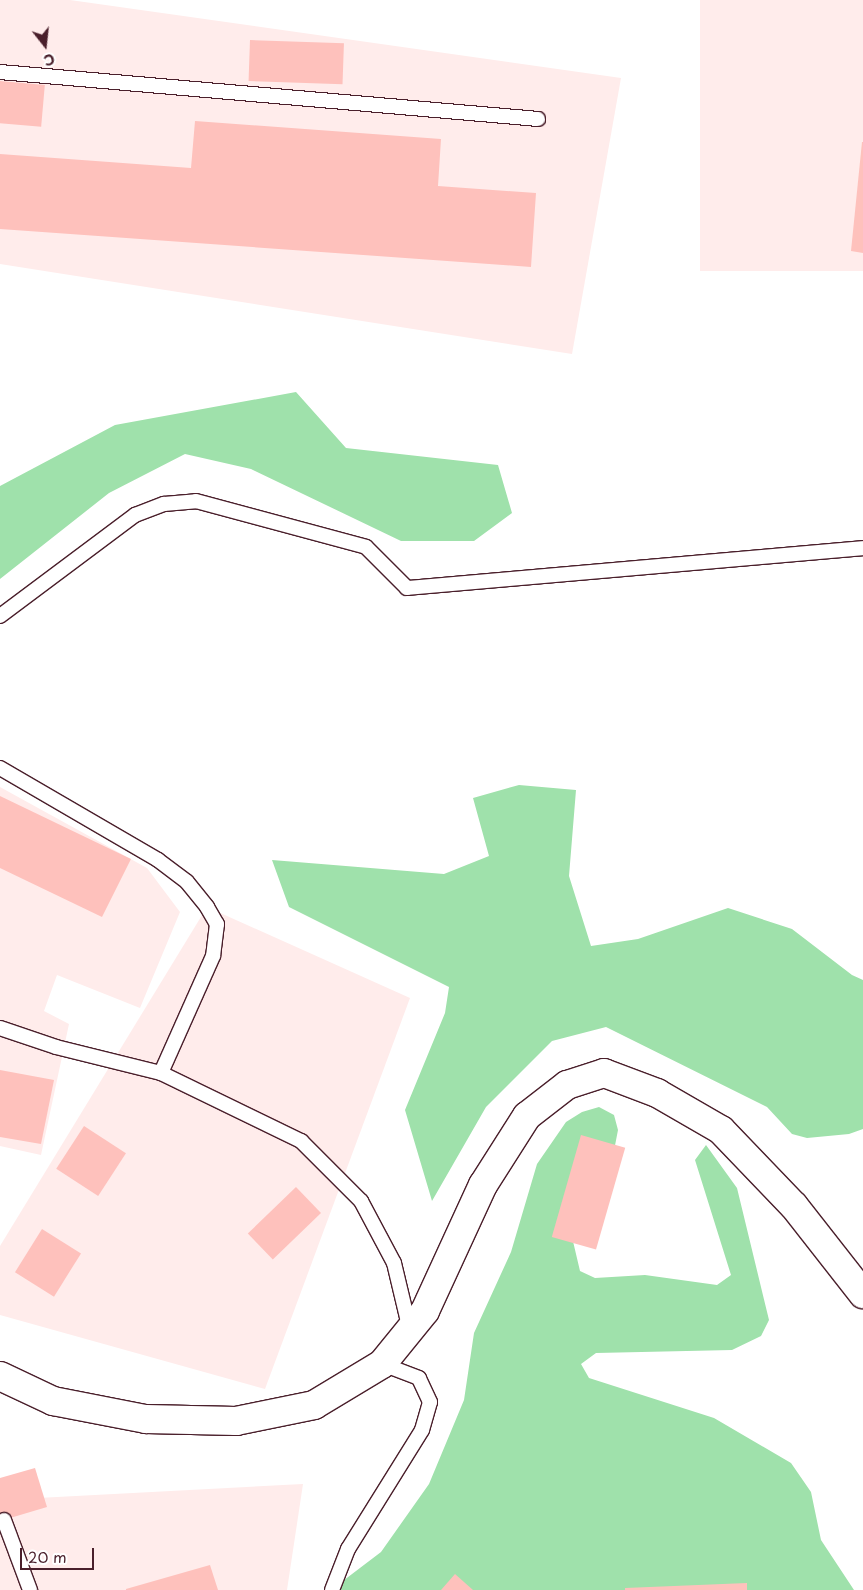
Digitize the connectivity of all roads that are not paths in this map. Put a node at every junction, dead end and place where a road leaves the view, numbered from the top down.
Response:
1 (0, 72) edge
2 (538, 119) dead end
3 (863, 548) edge
4 (0, 616) edge
5 (0, 768) edge
6 (0, 1028) edge
7 (0, 1036) edge
8 (23, 1036) junction
9 (161, 1074) junction
10 (863, 1294) edge
11 (410, 1330) junction
12 (382, 1364) junction
13 (0, 1376) edge
14 (4, 1520) dead end
15 (5, 1538) edge
16 (30, 1590) edge
17 (332, 1590) edge

1 - 2 lane
3 - 4 lane
5 - 9 lane
6 - 8 lane
7 - 8 lane
8 - 9 lane
9 - 11 lane
10 - 11 street
11 - 12 street
12 - 13 street
12 - 17 lane
14 - 15 lane
15 - 16 lane

